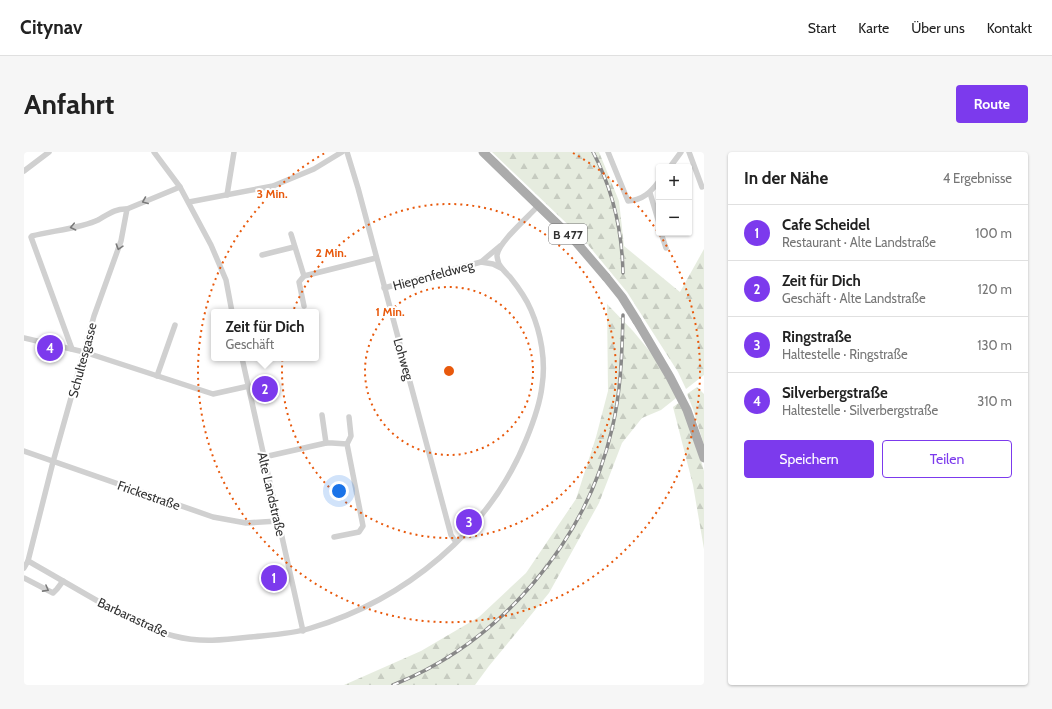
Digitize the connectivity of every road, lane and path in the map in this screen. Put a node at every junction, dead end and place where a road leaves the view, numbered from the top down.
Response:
1 (49, 152) edge
2 (154, 152) edge
3 (234, 152) edge
4 (342, 152) edge
5 (347, 152) edge
6 (483, 152) edge
7 (608, 152) edge
8 (681, 152) edge
9 (689, 152) edge
10 (42, 154) edge
11 (672, 164) edge
12 (24, 170) edge
13 (656, 185) edge
14 (180, 187) junction
15 (702, 187) dead end
16 (650, 193) junction
17 (227, 195) junction
18 (189, 202) junction
19 (538, 206) junction
20 (127, 209) junction
21 (656, 213) edge
22 (291, 234) dead end
23 (662, 236) edge
24 (500, 246) junction
25 (294, 247) junction
26 (666, 248) dead end
27 (262, 254) dead end
28 (376, 258) junction
29 (481, 262) junction
30 (503, 269) junction
31 (304, 276) junction
32 (384, 288) junction
33 (304, 306) dead end
34 (231, 309) edge
35 (175, 325) dead end
36 (24, 338) edge
37 (72, 349) junction
38 (84, 352) junction
39 (243, 361) edge
40 (157, 376) junction
41 (249, 386) junction
42 (322, 415) dead end
43 (349, 417) dead end
44 (326, 443) junction
45 (348, 444) junction
46 (24, 452) edge
47 (264, 457) junction
48 (704, 458) edge
49 (53, 462) junction
50 (278, 521) junction
51 (334, 537) dead end
52 (456, 542) junction
53 (28, 561) junction
54 (24, 568) edge
55 (24, 578) edge
56 (63, 581) junction
57 (303, 631) junction

1 - 10 street
2 - 14 street
3 - 17 street
4 - 17 street
5 - 28 street, Lohweg
6 - 19 main road, B 477
7 - 16 street
8 - 11 street
9 - 15 street
10 - 12 street
13 - 16 street
14 - 18 street
14 -> 20 street
16 - 21 street
17 - 18 street
18 - 34 street
19 - 24 street
19 - 48 main road, B 477, bridge
20 -> 37 street
20 -> 38 street, Schultesgasse
22 - 25 street
23 - 26 street
24 - 29 street
24 - 30 street, Barbarastraße
25 - 27 street
25 - 31 street
28 - 31 street
28 - 32 street, Lohweg
29 - 30 street
29 - 32 street, Hiepenfeldweg
30 - 52 street, Barbarastraße
31 - 33 street
32 - 52 street, Lohweg
35 - 40 street
36 - 37 street
37 - 38 street
38 - 40 street
38 - 49 street, Schultesgasse
39 - 41 street, Alte Landstraße
40 - 41 street
41 - 47 street, Alte Landstraße
42 - 44 street
43 - 45 street
44 - 45 street
44 - 47 street
45 - 51 street
46 - 49 street, Frickestraße
47 - 50 street, Alte Landstraße
49 - 50 street, Frickestraße
49 - 53 street, Schultesgasse
50 - 57 street, Alte Landstraße
52 - 57 street, Barbarastraße
53 - 54 street, Schultesgasse
53 - 56 street, Barbarastraße
55 -> 56 street
56 - 57 street, Barbarastraße

